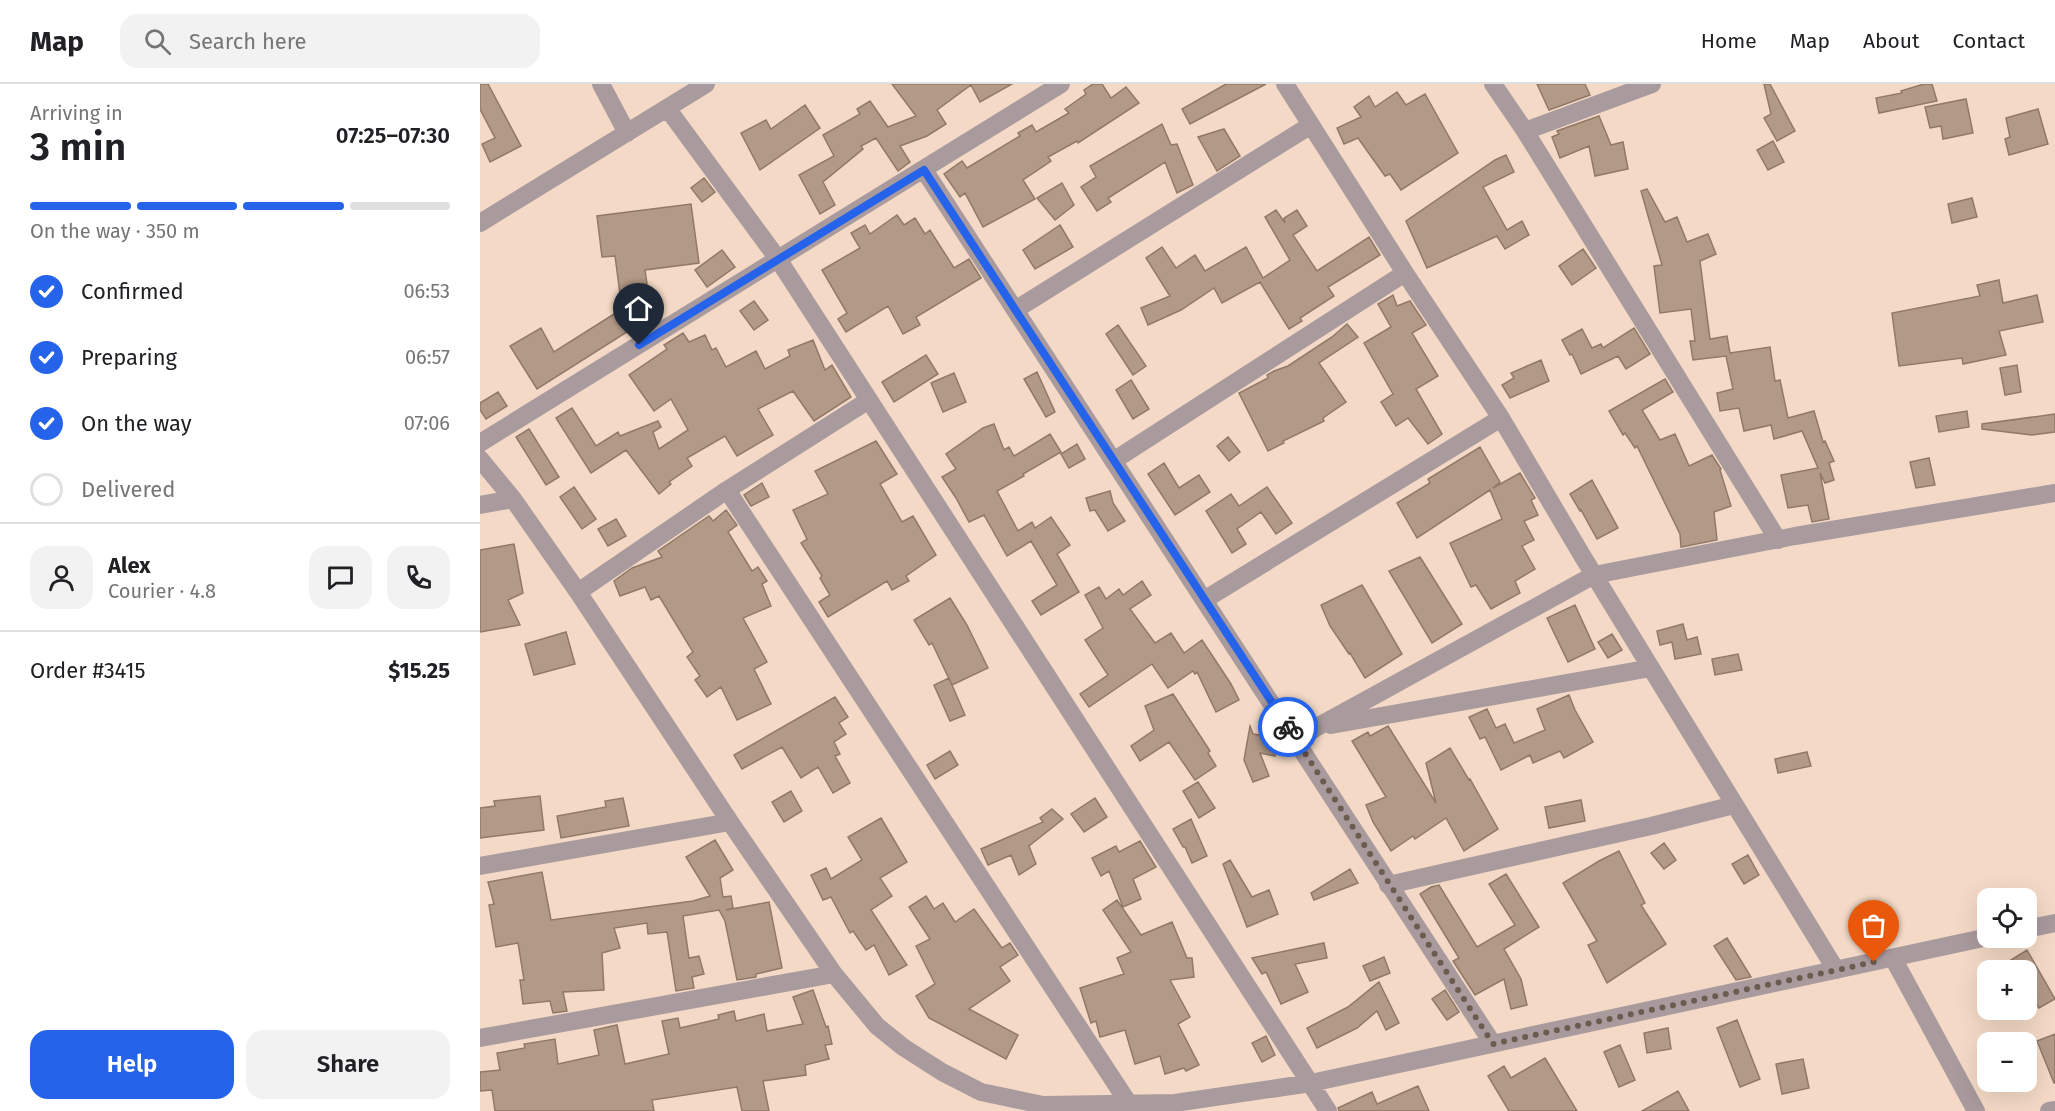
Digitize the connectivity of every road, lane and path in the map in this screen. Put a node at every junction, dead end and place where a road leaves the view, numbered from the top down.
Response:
1 (601, 84) edge
2 (706, 84) edge
3 (1061, 84) edge
4 (1285, 84) edge
5 (1492, 84) edge
6 (1652, 84) edge
7 (667, 108) junction
8 (1311, 125) junction
9 (1525, 131) junction
10 (627, 133) junction
11 (924, 170) junction
12 (480, 224) edge
13 (778, 259) junction
14 (1405, 273) junction
15 (1015, 310) junction
16 (869, 400) junction
17 (1501, 418) junction
18 (480, 443) edge
19 (480, 459) edge
20 (1113, 460) junction
21 (727, 490) junction
22 (2055, 493) edge
23 (513, 499) junction
24 (480, 505) edge
25 (1778, 540) junction
26 (1594, 575) junction
27 (578, 592) junction
28 (1204, 600) junction
29 (1651, 668) junction
30 (1317, 727) junction
31 (1297, 741) junction
32 (1734, 805) junction
33 (730, 822) junction
34 (480, 866) edge
35 (1388, 885) junction
36 (2055, 923) edge
37 (2037, 927) edge
38 (1977, 939) edge
39 (1893, 958) junction
40 (1836, 970) junction
41 (834, 975) junction
42 (480, 1038) edge
43 (1493, 1044) junction
44 (1311, 1083) junction
45 (1129, 1104) junction
46 (1043, 1105) junction
47 (1092, 1108) edge
48 (2055, 1110) edge
49 (1004, 1111) edge
50 (1328, 1111) edge
51 (1976, 1111) edge
52 (2049, 1111) edge

1 - 10 street
2 - 7 street
3 - 11 street
4 - 8 street
5 - 9 street
6 - 9 street
7 - 10 street
7 - 13 street
8 - 14 street
8 - 15 street
9 - 25 street
10 - 12 street
11 - 13 street
11 - 15 street
13 - 16 street
13 - 18 street
14 - 17 street
14 - 20 street
15 - 20 street
16 - 21 street
16 - 44 street
17 - 26 street
17 - 28 street
19 - 23 street
20 - 28 street
21 - 27 street
21 - 45 street
22 - 25 street
23 - 24 street
23 - 27 street
25 - 26 street
26 - 29 street
26 - 30 street
27 - 33 street
28 - 31 street
29 - 30 street
29 - 32 street
30 - 31 street
31 - 35 street
32 - 35 street
32 - 40 street
33 - 34 street
33 - 41 street
35 - 43 street
36 - 37 street
38 - 39 street
39 - 40 street
39 - 51 street
40 - 43 street
41 - 42 street
41 - 46 street
43 - 44 street
44 - 45 street
44 - 50 street
45 - 47 street
46 - 47 street
46 - 49 street
48 - 52 street

